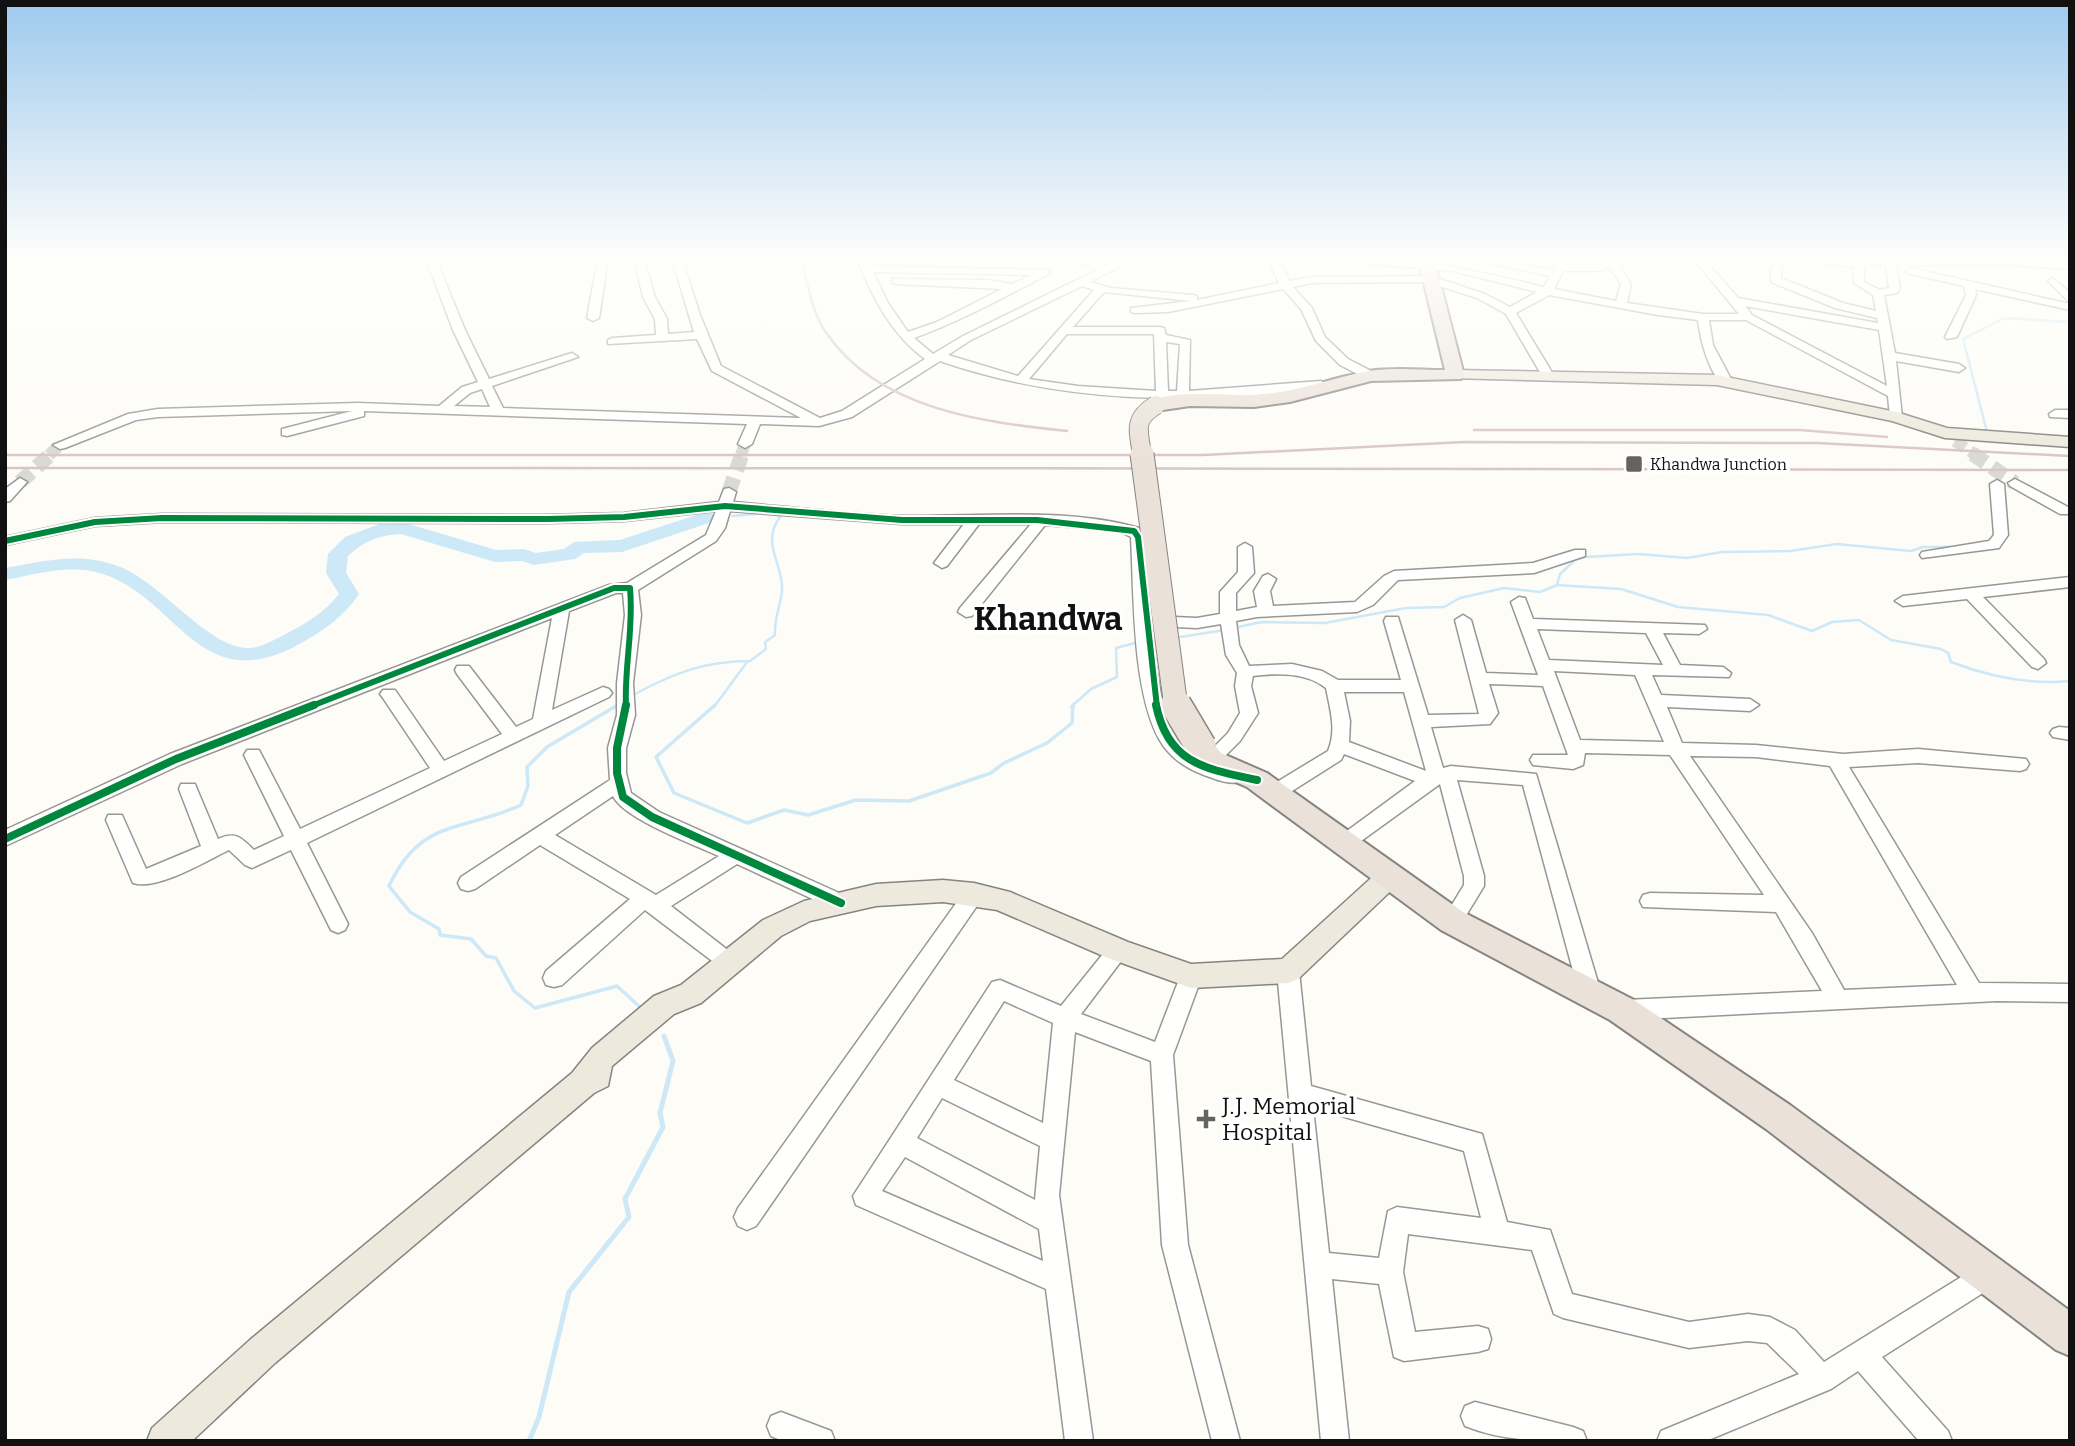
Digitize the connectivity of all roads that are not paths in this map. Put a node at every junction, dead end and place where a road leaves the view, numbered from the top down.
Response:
1 (458, 326) edge
2 (661, 326) edge
3 (699, 326) edge
4 (899, 326) edge
5 (934, 326) edge
6 (993, 326) edge
7 (1068, 326) edge
8 (1314, 326) edge
9 (1443, 326) edge
10 (1518, 326) edge
11 (1703, 326) edge
12 (1766, 326) edge
13 (1885, 326) edge
14 (1956, 326) edge
15 (1064, 331) junction
16 (703, 335) junction
17 (905, 337) junction
18 (1160, 337) junction
19 (1951, 337) dead end
20 (662, 338) junction
21 (612, 342) dead end
22 (1890, 356) junction
23 (572, 357) dead end
24 (935, 357) junction
25 (1959, 368) dead end
26 (1455, 374) junction
27 (1547, 374) junction
28 (1371, 376) junction
29 (1021, 380) junction
30 (1726, 381) junction
31 (486, 382) junction
32 (1345, 382) junction
33 (1183, 394) junction
34 (1895, 395) junction
35 (1159, 399) junction
36 (383, 407) junction
37 (443, 409) junction
38 (499, 412) junction
39 (2055, 414) dead end
40 (2070, 414) edge
41 (1896, 417) junction
42 (755, 418) junction
43 (823, 421) junction
44 (287, 432) dead end
45 (2070, 442) edge
46 (744, 444) tunnel mouth
47 (60, 445) tunnel mouth
48 (20, 482) tunnel mouth
49 (2015, 483) tunnel mouth
50 (1997, 484) dead end
51 (5, 498) edge
52 (727, 499) junction
53 (2068, 510) edge
54 (1042, 520) junction
55 (974, 521) junction
56 (5, 541) edge
57 (1245, 547) dead end
58 (1580, 553) dead end
59 (1927, 555) dead end
60 (942, 563) dead end
61 (1268, 579) dead end
62 (2070, 582) edge
63 (630, 588) junction
64 (1970, 592) junction
65 (1903, 601) dead end
66 (1519, 602) dead end
67 (562, 608) junction
68 (965, 612) dead end
69 (1266, 612) junction
70 (1229, 617) junction
71 (1463, 620) dead end
72 (1392, 621) dead end
73 (1527, 624) junction
74 (1147, 627) junction
75 (1652, 628) junction
76 (1699, 629) dead end
77 (2038, 663) dead end
78 (1641, 669) junction
79 (463, 670) dead end
80 (1675, 671) junction
81 (1245, 672) junction
82 (1546, 673) junction
83 (1723, 673) dead end
84 (1481, 678) junction
85 (1334, 686) junction
86 (1410, 686) junction
87 (603, 693) dead end
88 (388, 694) dead end
89 (1654, 701) junction
90 (1750, 705) dead end
91 (1421, 721) junction
92 (541, 722) junction
93 (513, 736) junction
94 (1341, 746) junction
95 (1574, 746) junction
96 (1677, 751) junction
97 (1206, 753) junction
98 (253, 755) dead end
99 (1539, 760) dead end
100 (1836, 760) junction
101 (2020, 764) dead end
102 (441, 770) junction
103 (1438, 778) junction
104 (619, 783) junction
105 (1265, 787) junction
106 (188, 789) dead end
107 (115, 820) dead end
108 (538, 835) junction
109 (5, 839) edge
110 (294, 840) junction
111 (1343, 844) junction
112 (212, 849) junction
113 (735, 856) junction
114 (1389, 877) junction
115 (468, 883) dead end
116 (974, 894) junction
117 (1650, 901) dead end
118 (650, 902) junction
119 (841, 903) junction
120 (1781, 904) junction
121 (1452, 921) junction
122 (338, 924) dead end
123 (1118, 950) junction
124 (731, 964) junction
125 (1288, 971) junction
126 (1191, 976) junction
127 (554, 978) dead end
128 (1590, 993) junction
129 (1973, 993) junction
130 (2070, 993) edge
131 (1838, 999) junction
132 (1622, 1010) junction
133 (1065, 1018) junction
134 (1163, 1055) junction
135 (614, 1056) joint
136 (938, 1084) junction
137 (1302, 1094) junction
138 (1052, 1140) junction
139 (901, 1142) junction
140 (747, 1217) dead end
141 (1050, 1221) junction
142 (1497, 1233) junction
143 (1318, 1265) junction
144 (1390, 1272) junction
145 (1989, 1275) junction
146 (1058, 1281) junction
147 (2070, 1336) edge
148 (1478, 1339) dead end
149 (1861, 1354) junction
150 (1821, 1379) junction
151 (1475, 1416) dead end
152 (781, 1426) dead end
153 (165, 1441) edge
154 (821, 1441) edge
155 (1079, 1441) edge
156 (1226, 1441) edge
157 (1335, 1441) edge
158 (1573, 1441) edge
159 (1671, 1441) edge
160 (1938, 1441) edge

1 - 31 street
2 - 20 street
3 - 16 street
4 - 17 street
5 - 17 street
6 - 24 street
7 - 15 street
8 - 28 street
9 - 26 highway
10 - 27 street
11 - 30 street
12 - 34 street
13 - 22 street
14 - 19 street
15 - 18 street
15 - 29 street
16 - 20 street
16 - 43 street
17 - 24 street
18 - 33 street
18 - 35 street
20 - 21 street
22 - 25 street
22 - 34 street
23 - 31 street
24 - 29 street
24 - 43 street
26 - 27 main road
26 - 28 highway
27 - 30 main road
28 - 32 highway
29 - 35 street
30 - 41 main road
31 - 37 street
31 - 38 street
32 - 33 street
32 - 35 highway
33 - 35 street
34 - 41 street
35 - 97 highway, bridge
36 - 37 street
36 - 44 street
36 - 47 street
37 - 38 street
38 - 42 street
39 - 40 street
41 - 45 main road
42 - 43 street
42 - 46 street
48 - 51 street
49 - 53 street
50 - 59 street
52 - 55 street
52 - 56 street
52 - 63 street
54 - 55 street
54 - 68 street
54 - 74 street
55 - 60 street
57 - 70 street
58 - 69 street
61 - 69 street
62 - 64 street
63 - 67 street
63 - 104 street
64 - 65 street
64 - 77 street
66 - 73 street
67 - 92 street
67 - 109 street
69 - 70 street
70 - 74 street
70 - 81 street
71 - 84 street
72 - 86 street
73 - 75 street
73 - 82 street
74 - 105 street
75 - 76 street
75 - 80 street
78 - 80 street
78 - 82 street
78 - 89 street
79 - 93 street
80 - 83 street
81 - 85 street
81 - 97 street
82 - 84 street
82 - 95 street
84 - 91 street
85 - 86 street
85 - 94 street
86 - 91 street
87 - 92 street
88 - 102 street
89 - 90 street
89 - 96 street
91 - 103 street
92 - 93 street
93 - 102 street
94 - 103 street
94 - 105 street
95 - 96 street
95 - 99 street
96 - 100 street
96 - 120 street
97 - 105 highway
98 - 110 street
100 - 101 street
100 - 129 street
102 - 110 street
103 - 111 street
103 - 121 street
103 - 128 street
104 - 108 street
104 - 113 street
105 - 111 highway
106 - 112 street
107 - 112 street
108 - 115 street
108 - 118 street
110 - 112 street
110 - 122 street
111 - 114 highway
113 - 118 street
113 - 119 street
114 - 121 highway
114 - 125 main road
116 - 119 main road
116 - 123 main road
116 - 140 street
117 - 120 street
118 - 124 street
118 - 127 street
119 - 124 main road
120 - 131 street
121 - 128 highway
123 - 126 main road
123 - 133 street
124 - 135 main road
125 - 126 main road
125 - 137 street
126 - 134 street
128 - 132 highway
129 - 130 street
129 - 131 street
131 - 132 street
132 - 145 highway
133 - 134 street
133 - 136 street
133 - 138 street
134 - 156 street
135 - 153 main road
136 - 138 street
136 - 139 street
137 - 142 street
137 - 143 street
138 - 141 street
139 - 141 street
139 - 146 street
141 - 146 street
142 - 144 street
142 - 150 street
143 - 144 street
143 - 157 street
144 - 148 street
145 - 147 highway
145 - 149 street
146 - 155 street
149 - 150 street
149 - 160 street
150 - 159 street
151 - 158 street
152 - 154 street

